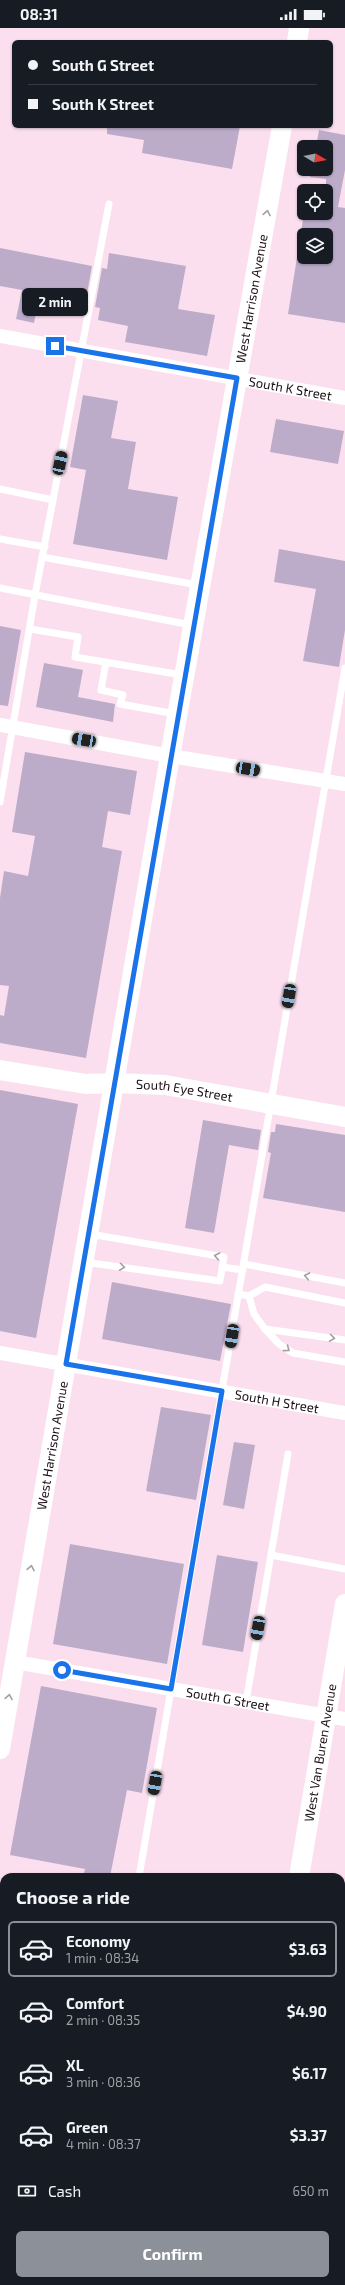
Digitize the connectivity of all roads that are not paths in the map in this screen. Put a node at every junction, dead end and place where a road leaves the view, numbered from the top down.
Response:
1 (299, 28) edge
2 (297, 40) edge
3 (282, 128) edge
4 (109, 204) dead end
5 (0, 336) edge
6 (83, 351) junction
7 (237, 378) junction
8 (345, 398) edge
9 (0, 489) edge
10 (53, 500) junction
11 (0, 538) edge
12 (45, 547) junction
13 (42, 557) junction
14 (200, 586) junction
15 (0, 588) edge
16 (35, 594) junction
17 (193, 626) junction
18 (30, 629) junction
19 (106, 662) junction
20 (345, 668) edge
21 (185, 676) junction
22 (178, 714) junction
23 (6, 726) edge
24 (170, 756) junction
25 (326, 781) junction
26 (345, 784) edge
27 (0, 802) edge
28 (0, 1070) edge
29 (114, 1083) junction
30 (271, 1104) junction
31 (345, 1117) edge
32 (88, 1234) junction
33 (84, 1262) junction
34 (222, 1267) junction
35 (243, 1267) junction
36 (345, 1283) edge
37 (238, 1294) junction
38 (249, 1296) junction
39 (345, 1303) edge
40 (265, 1329) junction
41 (345, 1340) edge
42 (0, 1353) edge
43 (345, 1362) edge
44 (66, 1364) junction
45 (222, 1391) junction
46 (345, 1413) edge
47 (288, 1454) dead end
48 (271, 1555) junction
49 (345, 1570) edge
50 (345, 1604) edge
51 (15, 1662) junction
52 (171, 1689) junction
53 (246, 1702) junction
54 (335, 1717) edge
55 (0, 1749) edge
56 (140, 1873) edge
57 (300, 1873) edge

1 - 2 main road
7 -> 3 main road, West Harrison Avenue
4 - 6 lane
5 - 6 street, South K Street
6 - 7 street, South K Street
6 - 10 lane
7 - 8 street, South K Street
7 - 14 main road, West Harrison Avenue
9 - 10 lane
10 - 12 lane
11 - 12 lane
12 - 13 lane
13 - 14 lane
13 - 16 lane
14 - 17 main road, West Harrison Avenue
15 - 16 lane
16 - 17 lane
16 - 18 lane
17 - 21 main road, West Harrison Avenue
18 - 19 lane
18 - 23 lane
19 - 21 lane
19 - 22 lane
20 - 25 lane
21 - 22 main road, West Harrison Avenue
22 - 24 main road, West Harrison Avenue
23 - 24 street
23 - 27 lane
24 - 25 street
24 - 29 main road, West Harrison Avenue
25 - 26 street
25 - 30 lane
28 - 29 main road, South Eye Street
29 - 30 main road, South Eye Street
29 - 32 main road, West Harrison Avenue
30 - 31 main road, South Eye Street
30 - 35 lane
32 - 33 main road, West Harrison Avenue
34 -> 32 lane
33 -> 34 lane
33 - 44 main road, West Harrison Avenue
34 - 35 lane
36 -> 35 lane
35 - 37 lane
37 - 38 lane
37 - 45 lane
38 - 39 lane
38 - 40 lane
40 -> 41 lane
40 -> 43 lane
42 - 44 street, South H Street
44 - 45 street, South H Street
51 -> 44 main road, West Harrison Avenue
45 - 46 street, South H Street
45 - 52 lane
47 - 48 lane
48 - 49 lane
48 - 53 lane
50 - 54 main road, West Van Buren Avenue
51 - 52 street, South G Street
55 -> 51 main road, West Harrison Avenue
52 - 53 street, South G Street
52 - 56 lane
53 - 54 street, South G Street
54 - 57 main road, West Van Buren Avenue

